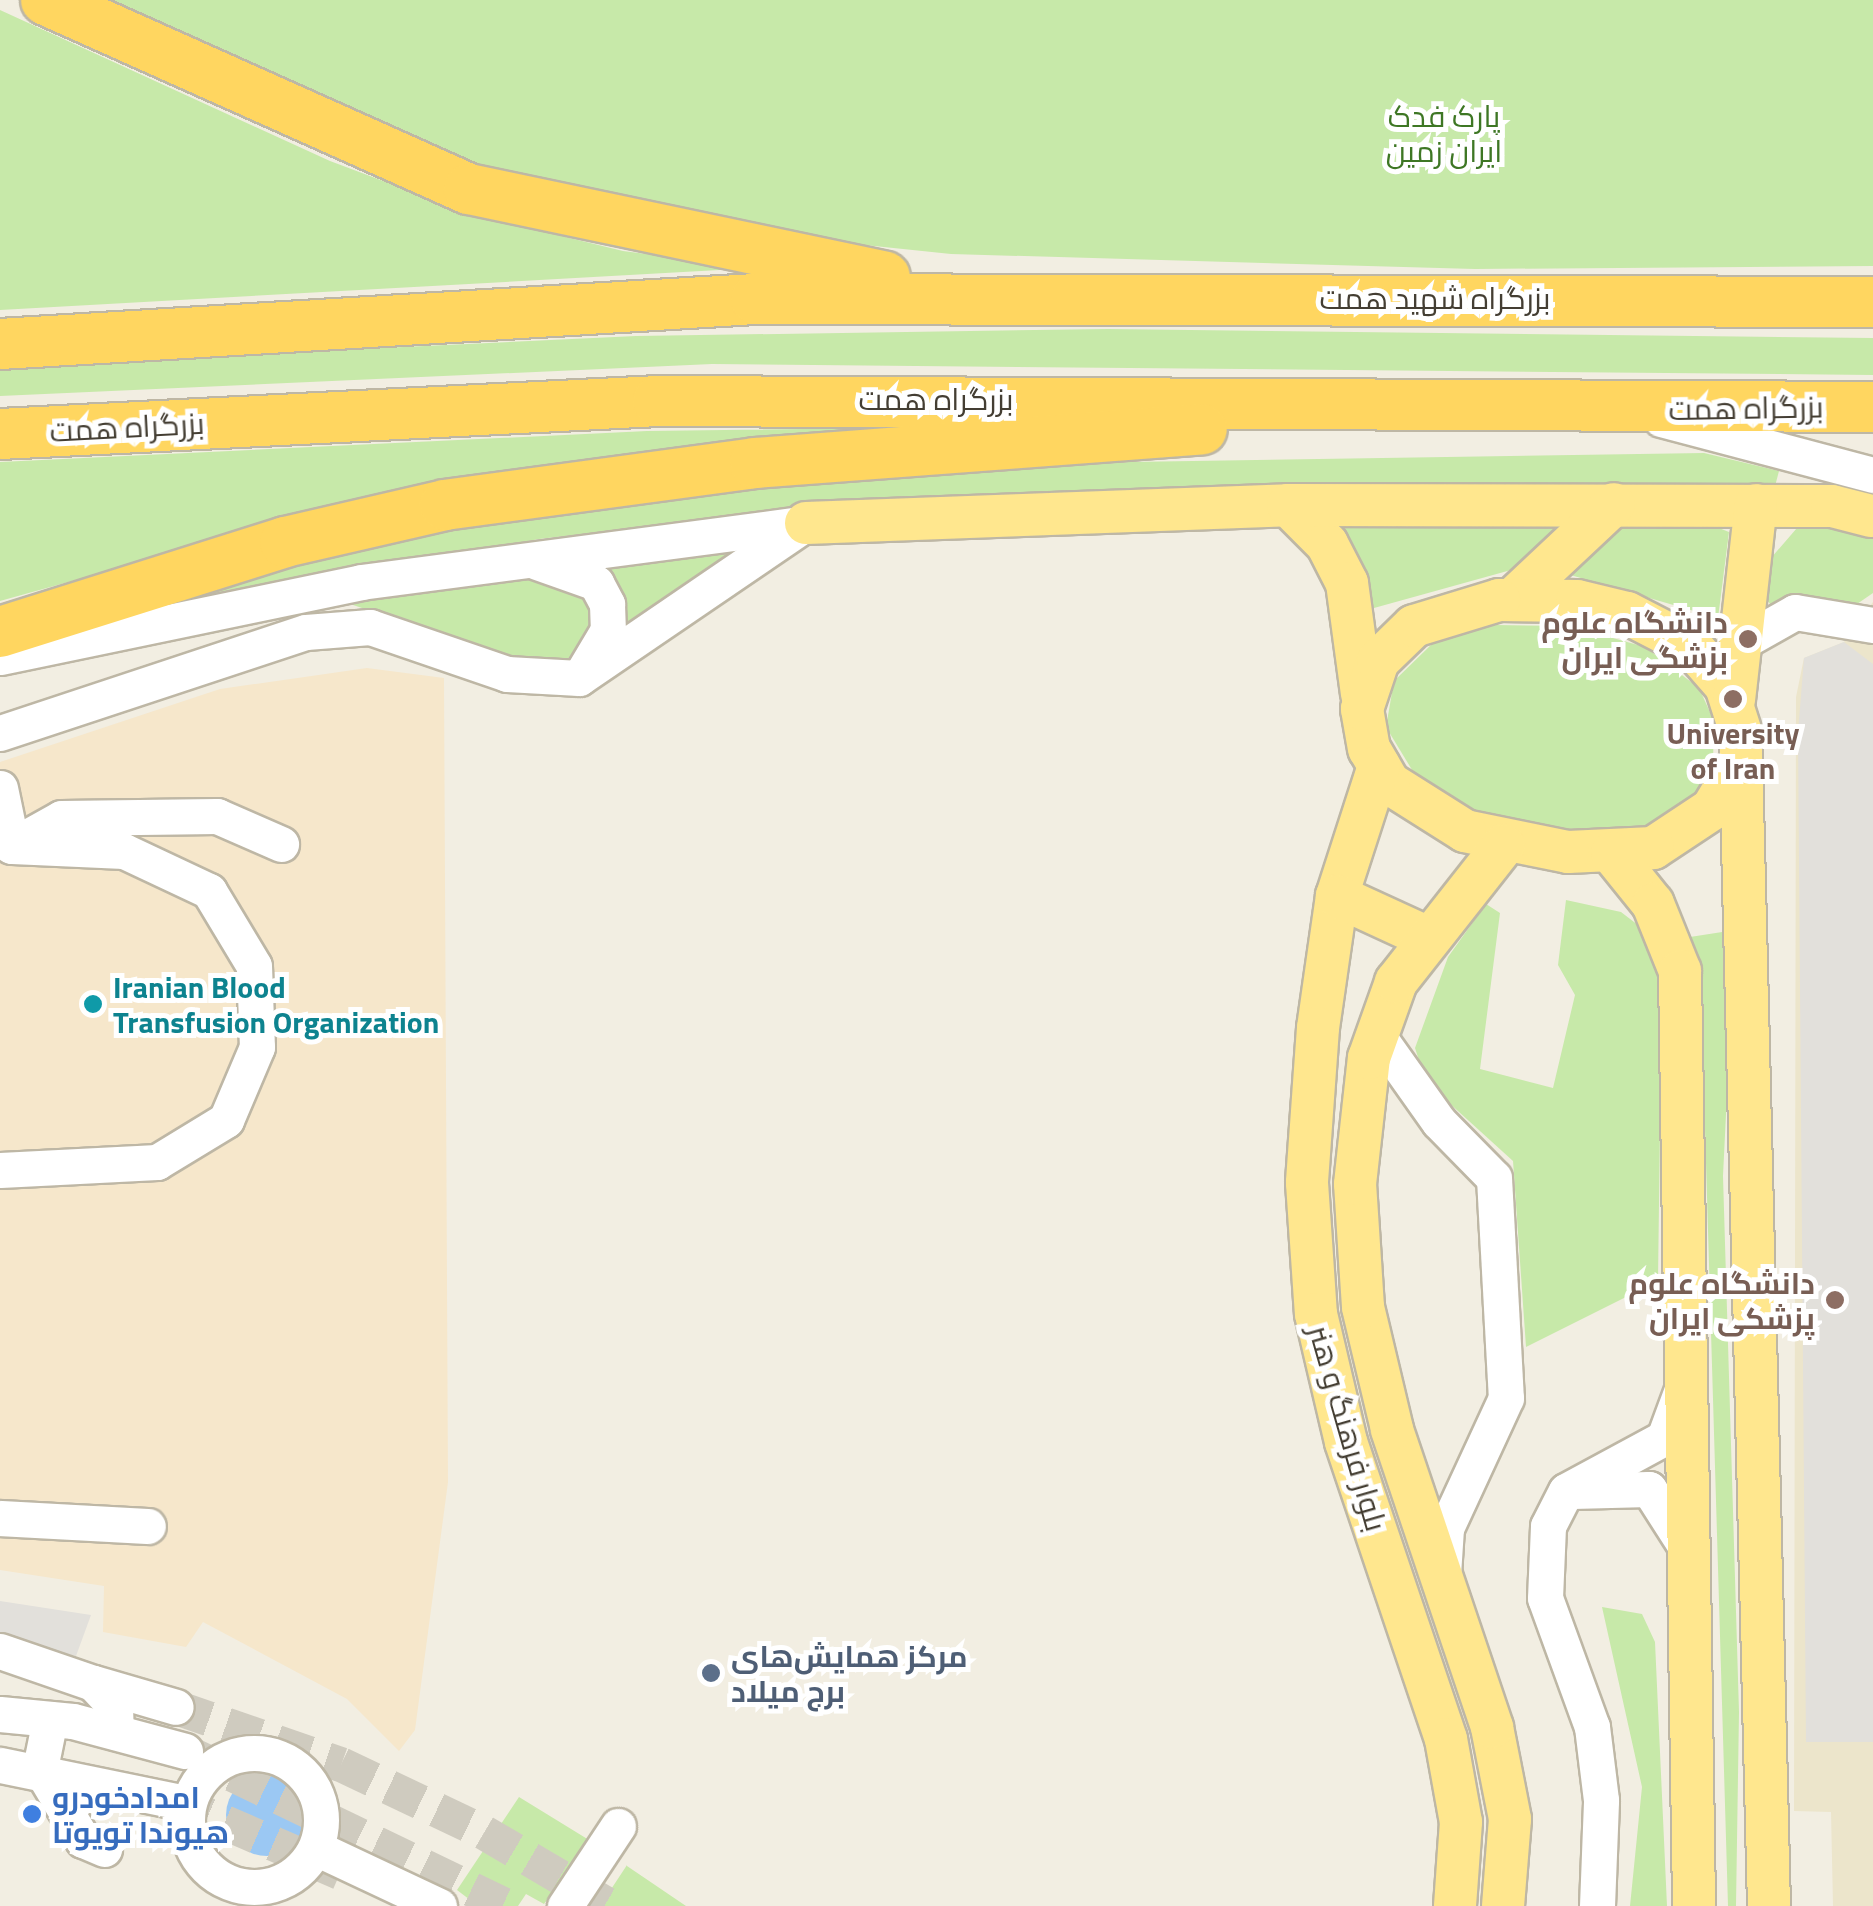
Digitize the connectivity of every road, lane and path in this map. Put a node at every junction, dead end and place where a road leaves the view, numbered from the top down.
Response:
1 (62, 6) edge
2 (1873, 290) edge
3 (998, 299) junction
4 (1801, 302) junction
5 (1873, 302) edge
6 (0, 344) edge
7 (1400, 407) junction
8 (1873, 407) edge
9 (1626, 409) junction
10 (0, 434) edge
11 (1872, 503) edge
12 (1288, 504) junction
13 (1614, 504) junction
14 (1756, 505) junction
15 (806, 523) junction
16 (506, 560) junction
17 (1514, 598) junction
18 (1873, 625) edge
19 (0, 632) edge
20 (1747, 639) junction
21 (0, 657) edge
22 (580, 678) junction
23 (1734, 700) junction
24 (1362, 710) junction
25 (0, 733) edge
26 (1741, 761) junction
27 (1379, 766) junction
28 (0, 788) edge
29 (281, 844) dead end
30 (1504, 845) junction
31 (6, 847) edge
32 (1612, 853) junction
33 (1337, 896) junction
34 (1424, 936) junction
35 (1318, 1028) junction
36 (1374, 1047) junction
37 (0, 1170) edge
38 (1682, 1388) junction
39 (1566, 1491) junction
40 (0, 1518) edge
41 (148, 1526) dead end
42 (1692, 1570) junction
43 (1443, 1580) junction
44 (0, 1651) edge
45 (93, 1683) junction
46 (176, 1707) tunnel mouth
47 (0, 1714) edge
48 (50, 1719) junction
49 (116, 1732) junction
50 (185, 1751) tunnel mouth
51 (0, 1765) edge
52 (40, 1768) junction
53 (176, 1801) tunnel mouth
54 (618, 1826) dead end
55 (316, 1848) junction
56 (104, 1849) dead end
57 (223, 1894) edge
58 (439, 1906) edge
59 (565, 1906) edge
60 (1455, 1906) edge
61 (1503, 1906) edge
62 (1597, 1906) edge
63 (1694, 1906) edge
64 (1769, 1906) edge

1 - 3 highway
2 - 4 street
3 - 4 highway, بزرگراه شهید همت
3 - 6 highway
4 - 5 highway, بزرگراه شهید همت
7 - 9 highway, بزرگراه همت
7 - 10 highway, بزرگراه همت
7 - 19 highway
8 - 9 highway, بزرگراه همت
9 - 11 street
11 - 14 main road
12 - 13 main road
12 - 15 main road
12 - 24 main road
13 - 14 main road
13 - 17 main road
14 - 20 main road
15 - 16 street
15 - 22 street
16 - 21 street
16 - 22 street
17 - 23 main road
17 - 24 main road
18 - 20 street
20 - 23 main road
22 - 25 street
23 - 26 main road
24 - 27 main road
26 - 32 main road
26 - 64 main road
27 - 30 main road
27 - 33 main road, بلوار فرهنگ و هنر
28 - 31 street
29 - 31 street
30 - 32 main road
30 - 34 main road, بلوار فرهنگ و هنر
31 - 37 street
32 - 38 main road
33 - 34 main road
33 - 35 main road, بلوار فرهنگ و هنر
34 - 36 main road, بلوار فرهنگ و هنر
35 - 36 main road
35 - 60 main road, بلوار فرهنگ و هنر
36 - 43 main road, بلوار فرهنگ و هنر
36 - 43 street
38 - 39 street
38 - 42 main road
39 - 42 street
39 - 62 street
40 - 41 street
42 - 63 main road
43 - 61 main road, بلوار فرهنگ و هنر
44 - 45 street
45 - 46 street
45 - 49 street
47 - 48 street
48 - 49 street
48 - 52 street
49 - 50 street
51 - 52 street
52 - 53 street
52 - 56 street
54 - 59 street
55 - 57 street
55 - 57 street
55 - 58 street

